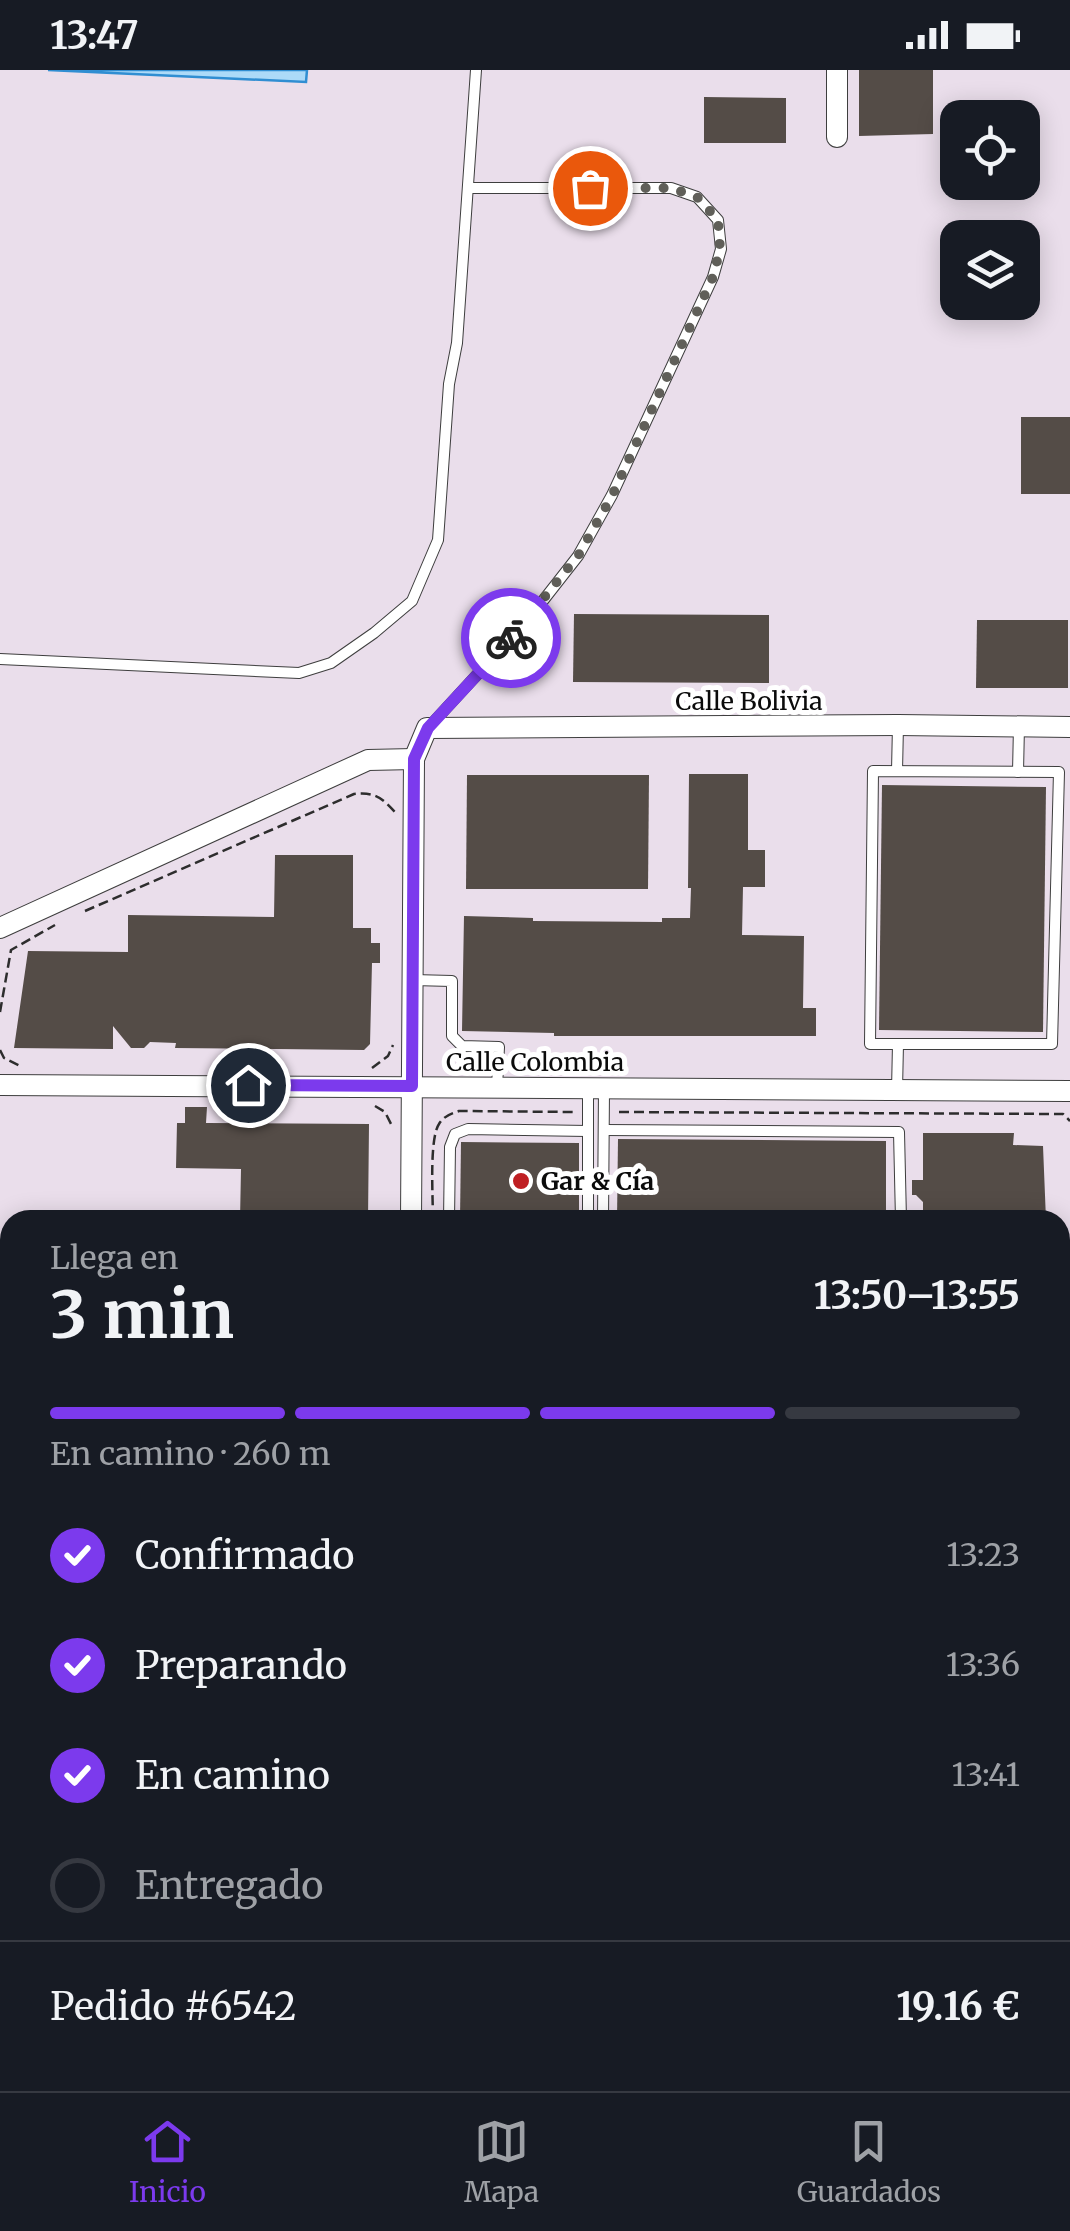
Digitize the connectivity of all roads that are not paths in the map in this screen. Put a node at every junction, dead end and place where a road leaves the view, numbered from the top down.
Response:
1 (476, 70) edge
2 (837, 70) edge
3 (837, 137) dead end
4 (468, 188) junction
5 (0, 659) edge
6 (898, 725) junction
7 (1019, 726) junction
8 (1070, 727) edge
9 (428, 728) junction
10 (414, 759) junction
11 (897, 771) junction
12 (1018, 772) junction
13 (0, 928) edge
14 (413, 980) junction
15 (898, 1044) junction
16 (0, 1085) edge
17 (412, 1086) junction
18 (496, 1087) junction
19 (596, 1088) junction
20 (897, 1090) junction
21 (1070, 1091) edge
22 (604, 1130) junction
23 (588, 1131) junction
24 (411, 1210) edge
25 (450, 1210) edge
26 (588, 1210) edge
27 (603, 1210) edge
28 (901, 1210) edge

1 - 4 lane
2 - 3 street
4 - 5 lane
4 - 9 lane
6 - 7 street, Calle Bolivia
6 - 9 street, Calle Bolivia
6 - 11 lane
7 - 8 street, Calle Bolivia
7 - 12 lane
9 - 10 street
10 - 13 street
10 - 14 street
11 - 12 lane
11 - 15 lane
12 - 15 lane
14 - 17 street
14 - 18 lane
15 - 20 lane
16 - 17 street, Calle Colombia
17 - 18 street, Calle Colombia
17 - 24 street
18 - 19 street, Calle Colombia
19 - 20 street, Calle Colombia
19 - 22 lane
19 - 23 lane
20 - 21 street, Calle Colombia
22 - 27 lane
22 - 28 lane
23 - 25 lane
23 - 26 lane

